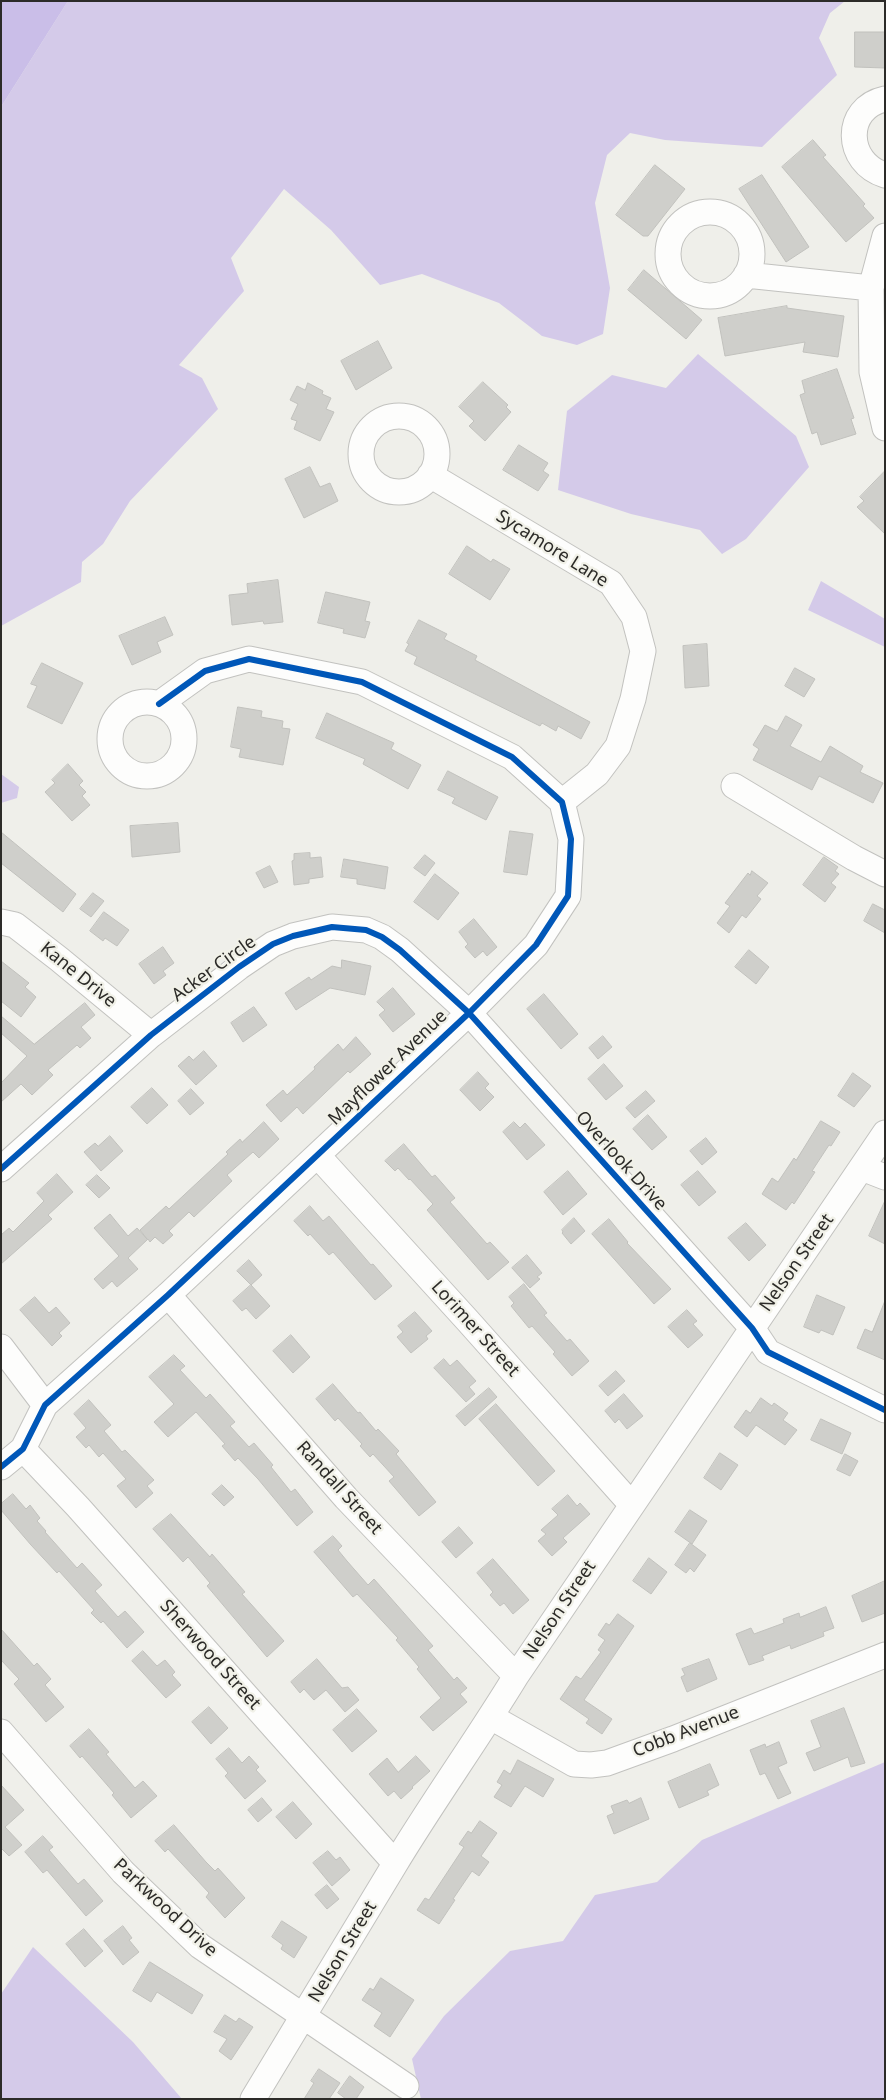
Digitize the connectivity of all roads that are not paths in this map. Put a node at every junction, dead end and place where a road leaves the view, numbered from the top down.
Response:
1 (885, 99) edge
2 (885, 175) edge
3 (885, 236) edge
4 (746, 275) dead end
5 (871, 288) junction
6 (885, 428) edge
7 (430, 475) dead end
8 (159, 704) dead end
9 (734, 786) dead end
10 (562, 802) junction
11 (885, 874) edge
12 (1, 922) edge
13 (469, 1013) junction
14 (151, 1035) junction
15 (885, 1133) edge
16 (318, 1156) junction
17 (862, 1168) junction
18 (1, 1169) edge
19 (885, 1178) edge
20 (168, 1295) junction
21 (752, 1328) junction
22 (1, 1348) edge
23 (45, 1405) junction
24 (885, 1410) edge
25 (22, 1449) junction
26 (1, 1467) edge
27 (631, 1504) junction
28 (885, 1655) edge
29 (516, 1676) junction
30 (491, 1717) junction
31 (1, 1732) edge
32 (396, 1863) junction
33 (304, 2017) junction
34 (406, 2086) dead end
35 (253, 2099) edge

1 - 2 street
3 - 5 street
4 - 5 street
5 - 6 street
7 - 10 street, Sycamore Lane
8 - 10 street
9 - 11 street
10 - 13 street, Mayflower Avenue
12 - 14 street, Kane Drive
13 - 14 street, Acker Circle
13 - 16 street, Mayflower Avenue
13 - 21 street, Overlook Drive
14 - 18 street, Acker Circle
15 - 17 street, Nelson Street
16 - 20 street, Mayflower Avenue
16 - 27 street, Lorimer Street
17 - 19 street
17 - 21 street, Nelson Street
20 - 23 street, Mayflower Avenue
20 - 29 street, Randall Street
21 - 24 street, Overlook Drive
21 - 27 street, Nelson Street
22 - 23 street
23 - 25 street, Mayflower Avenue
25 - 26 street, Mayflower Avenue
25 - 32 street, Sherwood Street
27 - 29 street, Nelson Street
28 - 30 street, Cobb Avenue
29 - 30 street, Nelson Street
30 - 32 street, Nelson Street
31 - 33 street, Parkwood Drive
32 - 33 street, Nelson Street
33 - 34 street, Parkwood Drive
33 - 35 street, Nelson Street

